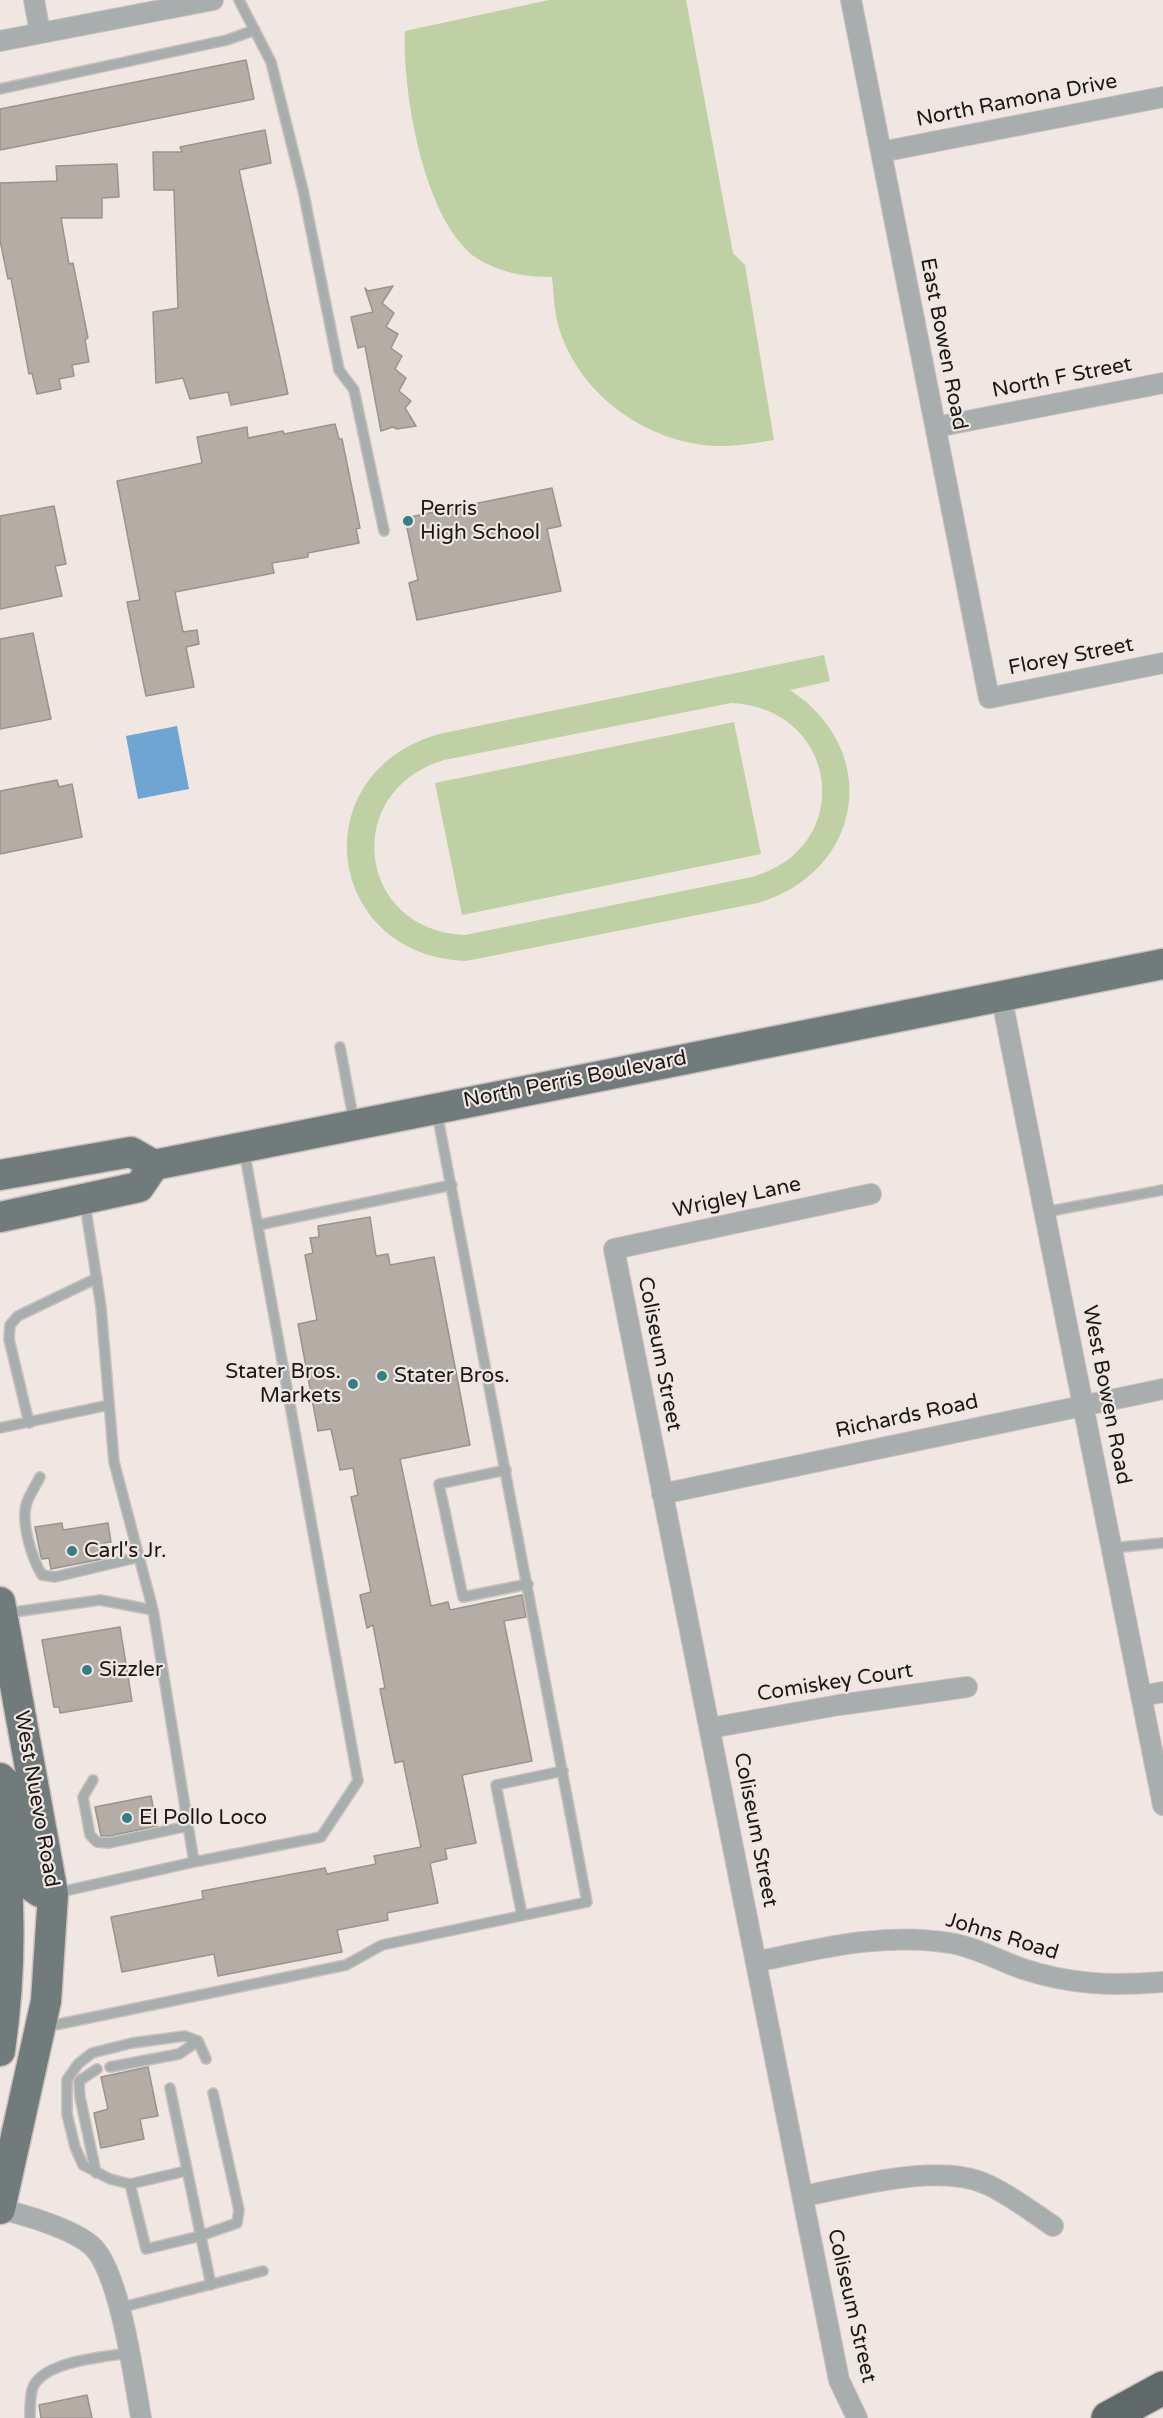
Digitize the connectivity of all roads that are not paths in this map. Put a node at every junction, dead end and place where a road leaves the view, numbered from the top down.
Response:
1 (33, 0) edge
2 (213, 0) edge
3 (239, 0) edge
4 (851, 0) edge
5 (255, 30) junction
6 (40, 33) junction
7 (0, 41) edge
8 (0, 89) edge
9 (1163, 98) edge
10 (881, 152) junction
11 (1163, 382) edge
12 (936, 427) junction
13 (384, 531) dead end
14 (1163, 663) edge
15 (989, 698) joint
16 (1163, 964) edge
17 (1001, 995) junction
18 (340, 1047) dead end
19 (436, 1107) junction
20 (354, 1124) junction
21 (243, 1147) junction
22 (154, 1165) junction
23 (0, 1175) edge
24 (452, 1185) junction
25 (1163, 1190) edge
26 (871, 1194) dead end
27 (84, 1199) junction
28 (1046, 1212) junction
29 (0, 1217) edge
30 (258, 1225) junction
31 (614, 1249) joint
32 (97, 1278) junction
33 (1163, 1389) edge
34 (1083, 1404) junction
35 (109, 1405) junction
36 (29, 1423) junction
37 (0, 1428) edge
38 (506, 1470) junction
39 (40, 1477) dead end
40 (662, 1494) junction
41 (1163, 1543) edge
42 (1112, 1548) junction
43 (139, 1557) junction
44 (528, 1584) junction
45 (1, 1610) edge
46 (153, 1610) junction
47 (967, 1687) dead end
48 (1163, 1692) edge
49 (1141, 1696) junction
50 (710, 1728) junction
51 (563, 1772) junction
52 (0, 1778) edge
53 (93, 1780) dead end
54 (1163, 1805) edge
55 (0, 1818) edge
56 (188, 1827) junction
57 (194, 1862) junction
58 (53, 1894) junction
59 (522, 1916) junction
60 (756, 1962) junction
61 (1163, 1982) edge
62 (40, 2028) junction
63 (198, 2042) junction
64 (0, 2051) edge
65 (206, 2059) dead end
66 (110, 2067) dead end
67 (97, 2069) dead end
68 (170, 2088) dead end
69 (213, 2093) dead end
70 (186, 2171) junction
71 (96, 2173) junction
72 (130, 2184) junction
73 (803, 2196) junction
74 (0, 2209) edge
75 (1053, 2226) dead end
76 (200, 2236) junction
77 (263, 2271) dead end
78 (211, 2284) junction
79 (119, 2308) junction
80 (129, 2353) junction
81 (1163, 2388) edge
82 (30, 2418) edge
83 (141, 2418) edge
84 (857, 2418) edge
85 (1108, 2418) edge

1 - 6 street
2 - 6 street
3 - 5 lane
4 - 10 street, East Bowen Road
5 - 8 lane
5 - 13 lane
6 - 7 street
9 - 10 street, North Ramona Drive
10 - 12 street, East Bowen Road
11 - 12 street, North F Street
12 - 15 street, East Bowen Road
14 - 15 street, Florey Street
16 - 17 main road, North Perris Boulevard
17 - 19 main road, North Perris Boulevard
17 - 28 street, West Bowen Road
18 - 20 lane
19 - 20 main road, North Perris Boulevard
19 - 24 lane
20 - 21 main road, North Perris Boulevard
21 - 22 main road, North Perris Boulevard
21 - 30 lane
22 - 23 main road
22 - 27 main road
24 - 30 lane
24 - 38 lane
25 - 28 lane
26 - 31 street, Wrigley Lane
27 - 29 main road
27 - 32 lane
28 - 34 street, West Bowen Road
30 - 57 lane
31 - 40 street, Coliseum Street
32 - 35 lane
32 - 36 lane
33 - 34 street, Richards Road
34 - 40 street, Richards Road
34 - 42 street, West Bowen Road
35 - 36 lane
35 - 43 lane
36 - 37 lane
38 - 44 lane
38 - 44 lane
39 - 43 lane
40 - 50 street, Coliseum Street
41 - 42 lane
42 - 49 street, West Bowen Road
43 - 46 lane
44 - 51 lane
45 - 46 lane
45 - 58 main road, West Nuevo Road
46 - 56 lane
47 - 50 street, Comiskey Court
48 - 49 street
49 - 54 street, West Bowen Road
50 - 60 street, Coliseum Street
51 - 59 lane
51 - 59 lane
52 - 58 main road
53 - 56 lane
55 - 64 main road, West Nuevo Road
56 - 57 lane
57 - 58 lane
58 - 62 main road, West Nuevo Road
59 - 62 lane
60 - 61 street, Johns Road
60 - 73 street, Coliseum Street
62 - 74 main road, West Nuevo Road
63 - 65 lane
63 - 66 lane
63 - 71 lane
67 - 71 lane
68 - 70 lane
69 - 76 lane
70 - 72 lane
70 - 76 lane
71 - 72 lane
72 - 76 lane
73 - 75 street
73 - 84 street, Coliseum Street
74 - 79 street, West Nuevo Road
76 - 78 lane
77 - 78 lane
78 - 79 lane
79 - 80 street
80 - 82 lane
80 - 83 street
81 - 85 highway

